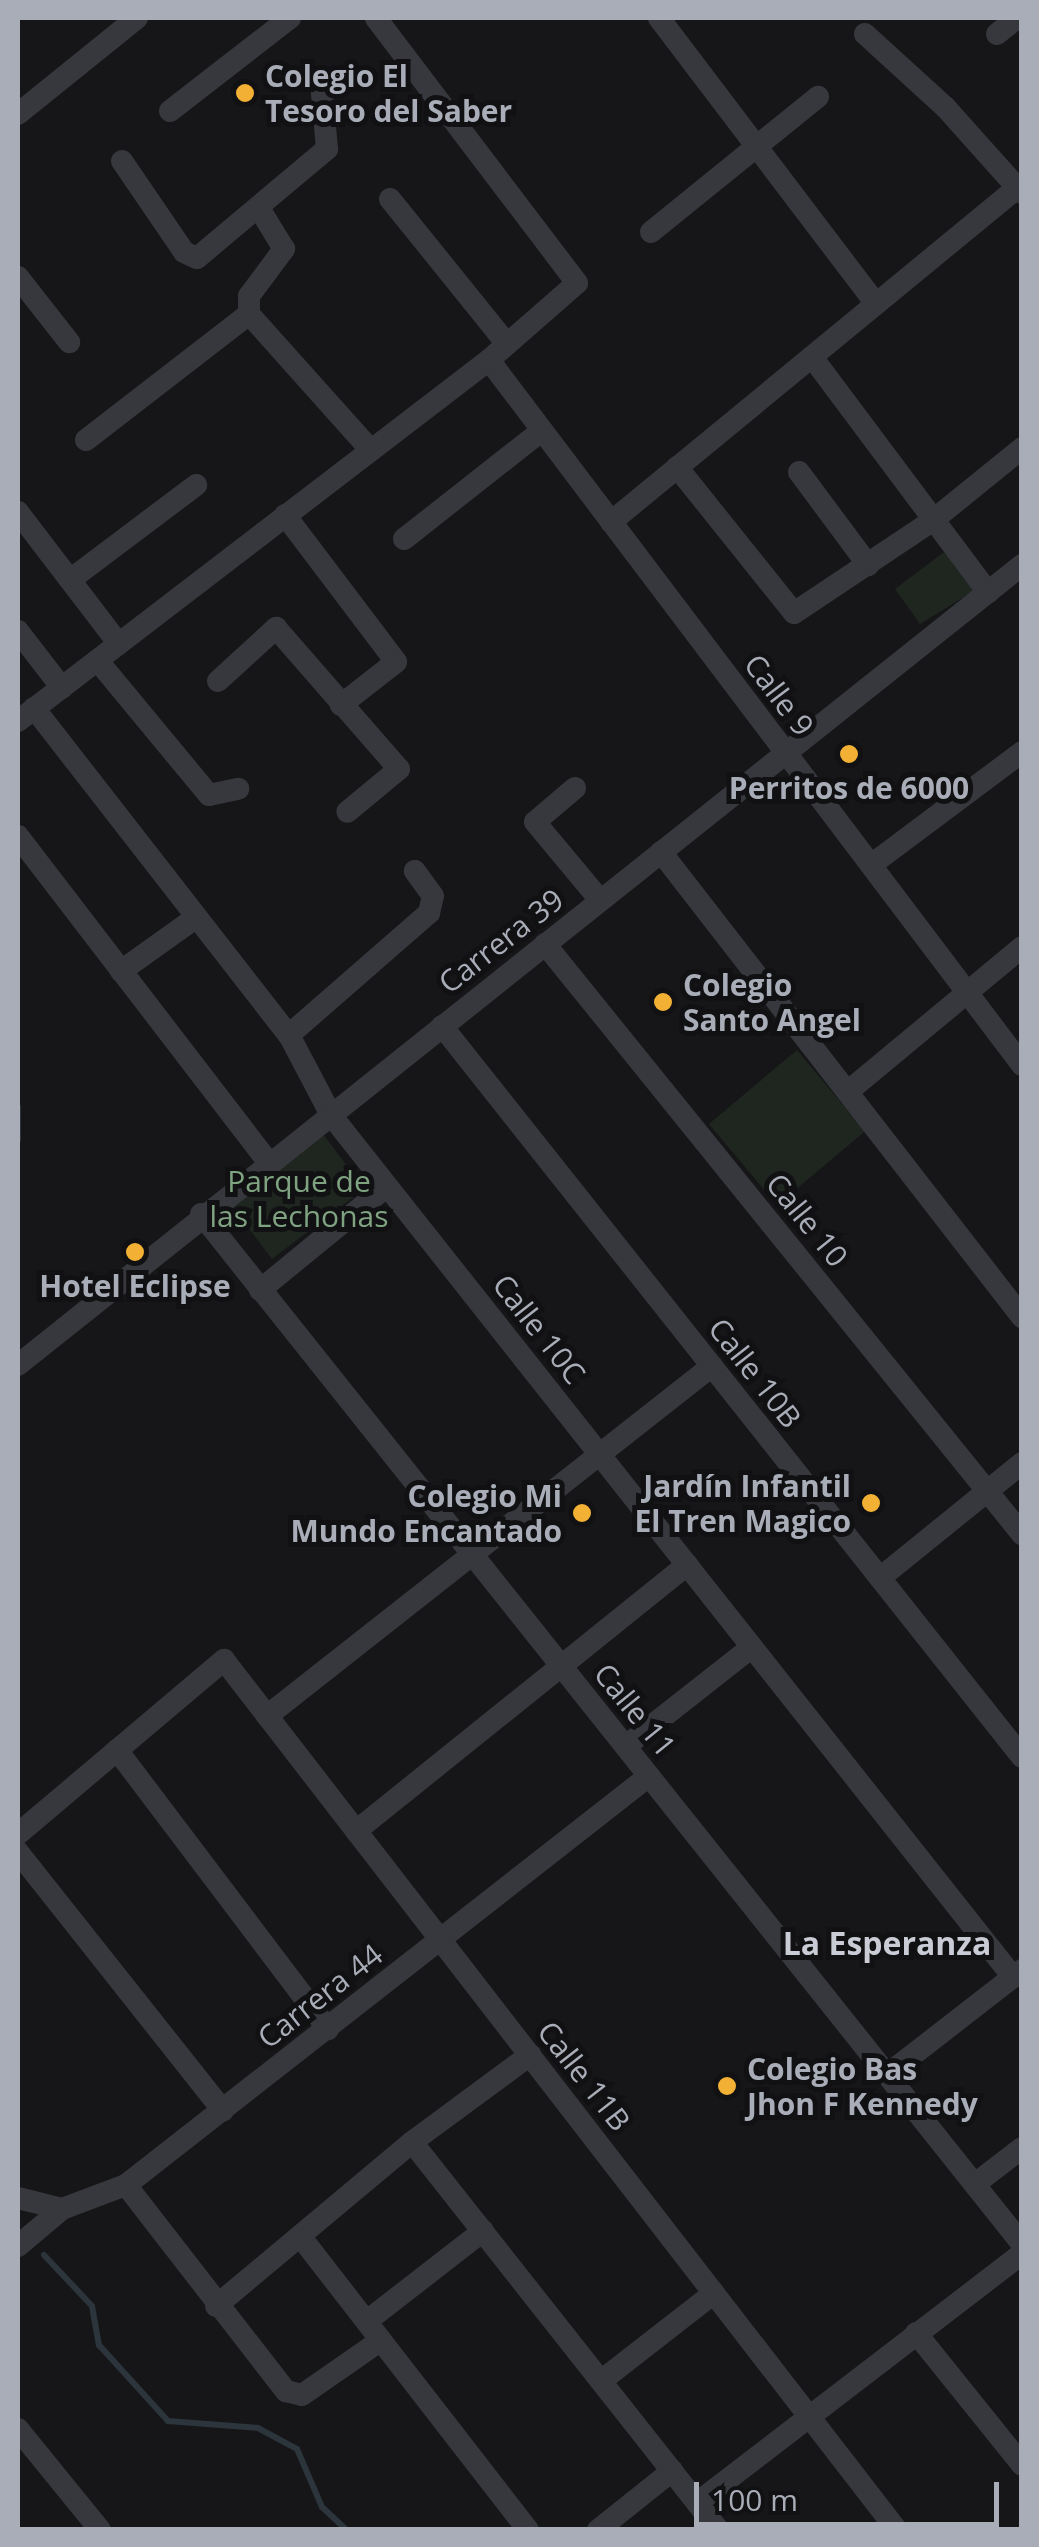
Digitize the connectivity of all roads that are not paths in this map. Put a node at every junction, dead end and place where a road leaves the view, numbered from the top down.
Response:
1 (137, 18) edge
2 (290, 18) edge
3 (376, 18) edge
4 (659, 18) edge
5 (1017, 18) edge
6 (865, 34) dead end
7 (997, 34) dead end
8 (338, 76) dead end
9 (818, 96) dead end
10 (170, 111) dead end
11 (18, 114) edge
12 (760, 144) junction
13 (122, 161) dead end
14 (1019, 191) edge
15 (390, 199) dead end
16 (259, 208) junction
17 (651, 232) dead end
18 (18, 277) edge
19 (876, 304) junction
20 (250, 314) junction
21 (70, 342) dead end
22 (506, 343) junction
23 (812, 356) junction
24 (489, 360) junction
25 (541, 431) junction
26 (86, 440) dead end
27 (369, 448) junction
28 (1022, 448) edge
29 (677, 468) junction
30 (799, 472) dead end
31 (196, 485) dead end
32 (18, 512) edge
33 (285, 515) junction
34 (932, 521) junction
35 (611, 522) junction
36 (404, 538) dead end
37 (868, 565) junction
38 (1022, 565) edge
39 (70, 580) junction
40 (988, 592) junction
41 (18, 630) edge
42 (119, 644) junction
43 (98, 661) junction
44 (218, 681) dead end
45 (62, 688) junction
46 (341, 705) junction
47 (26, 715) edge
48 (1022, 752) edge
49 (786, 753) junction
50 (574, 788) dead end
51 (238, 789) dead end
52 (346, 812) dead end
53 (18, 836) edge
54 (661, 852) junction
55 (871, 866) junction
56 (415, 871) dead end
57 (600, 900) junction
58 (194, 918) junction
59 (545, 944) junction
60 (1022, 947) edge
61 (121, 970) junction
62 (966, 992) junction
63 (442, 1026) junction
64 (289, 1035) junction
65 (1022, 1065) edge
66 (850, 1089) junction
67 (331, 1114) junction
68 (268, 1162) junction
69 (387, 1186) junction
70 (201, 1214) junction
71 (260, 1290) junction
72 (1022, 1317) edge
73 (18, 1365) edge
74 (712, 1366) junction
75 (602, 1457) junction
76 (1022, 1463) edge
77 (986, 1490) junction
78 (1022, 1534) edge
79 (472, 1553) junction
80 (688, 1565) junction
81 (880, 1578) junction
82 (752, 1647) junction
83 (564, 1669) junction
84 (266, 1716) junction
85 (626, 1746) junction
86 (117, 1750) junction
87 (1022, 1757) edge
88 (649, 1776) junction
89 (356, 1831) junction
90 (18, 1834) edge
91 (18, 1852) edge
92 (440, 1939) junction
93 (1017, 1974) edge
94 (328, 2029) junction
95 (530, 2055) junction
96 (888, 2074) junction
97 (222, 2110) junction
98 (412, 2142) junction
99 (1022, 2148) edge
100 (975, 2184) junction
101 (126, 2185) junction
102 (18, 2198) edge
103 (62, 2209) junction
104 (483, 2232) junction
105 (300, 2236) junction
106 (1022, 2244) edge
107 (18, 2246) edge
108 (1022, 2254) edge
109 (714, 2293) junction
110 (216, 2306) junction
111 (374, 2331) junction
112 (916, 2333) junction
113 (601, 2381) junction
114 (810, 2416) junction
115 (18, 2429) edge
116 (1017, 2451) edge
117 (672, 2471) junction
118 (697, 2503) junction
119 (100, 2530) edge
120 (528, 2530) edge
121 (598, 2530) edge
122 (718, 2530) edge
123 (898, 2530) edge

1 - 11 street
2 - 10 street
3 - 22 street
4 - 12 street
5 - 7 street
6 - 14 street
8 - 16 street
9 - 12 street
12 - 17 street
12 - 19 street
13 - 16 street
14 - 19 street
15 - 22 street
16 - 20 street
18 - 21 street
19 - 23 street
20 - 26 street
20 - 27 street
22 - 24 street
23 - 29 street
23 - 34 street
24 - 25 street, Calle 9
24 - 27 street
25 - 35 street, Calle 9
25 - 36 street
27 - 33 street
28 - 34 street
29 - 35 street
29 - 37 street
30 - 37 street
31 - 39 street
32 - 39 street
33 - 42 street
33 - 46 street
34 - 37 street
34 - 40 street
35 - 49 street, Calle 9
38 - 40 street, Carrera 39
39 - 42 street
40 - 49 street, Carrera 39
41 - 45 street
42 - 43 street
43 - 45 street
43 - 51 street
44 - 46 street
45 - 47 street
46 - 52 street
47 - 58 street, Calle 10C
48 - 55 street
49 - 54 street, Carrera 39
49 - 55 street, Calle 9
50 - 57 street
53 - 61 street
54 - 57 street, Carrera 39
54 - 66 street
55 - 62 street, Calle 9
56 - 64 street
57 - 59 street, Carrera 39
58 - 61 street
58 - 64 street, Calle 10C
59 - 63 street, Carrera 39
59 - 77 street, Calle 10
60 - 62 street
61 - 68 street
62 - 65 street, Calle 9
62 - 66 street
63 - 67 street, Carrera 39
63 - 74 street, Calle 10B
64 - 67 street, Calle 10C
66 - 72 street
67 - 68 street, Carrera 39
67 - 69 street, Calle 10C
68 - 70 street, Carrera 39
69 - 71 street
69 - 75 street, Calle 10C
70 - 71 street, Calle 11
70 - 73 street, Carrera 39
71 - 79 street, Calle 11
74 - 75 street
74 - 81 street, Calle 10B
75 - 79 street
75 - 80 street, Calle 10C
76 - 77 street
77 - 78 street, Calle 10
77 - 81 street
79 - 83 street, Calle 11
79 - 84 street
80 - 82 street, Calle 10C
80 - 83 street
81 - 87 street, Calle 10B
82 - 85 street
82 - 93 street, Calle 10C
83 - 85 street, Calle 11
83 - 89 street
84 - 86 street, Calle 11B
84 - 89 street, Calle 11B
85 - 88 street, Calle 11
86 - 90 street
86 - 94 street
88 - 92 street, Carrera 44
88 - 96 street, Calle 11
89 - 92 street, Calle 11B
91 - 97 street
92 - 94 street, Carrera 44
92 - 95 street, Calle 11B
93 - 96 street
94 - 97 street, Carrera 44
95 - 98 street
95 - 109 street, Calle 11B
96 - 100 street, Calle 11
97 - 101 street, Carrera 44
98 - 104 street
98 - 105 street
99 - 100 street
100 - 106 street, Calle 11
101 - 103 street, Carrera 44
101 - 110 street
102 - 103 street
103 - 107 street, Carrera 44
104 - 111 street
104 - 113 street
105 - 110 street
105 - 111 street
108 - 112 street
109 - 113 street
109 - 114 street, Calle 11B
110 - 111 street
111 - 120 street
112 - 114 street
112 - 116 street
113 - 117 street
114 - 118 street
114 - 123 street, Calle 11B
115 - 119 street
117 - 118 street
117 - 121 street
118 - 122 street

